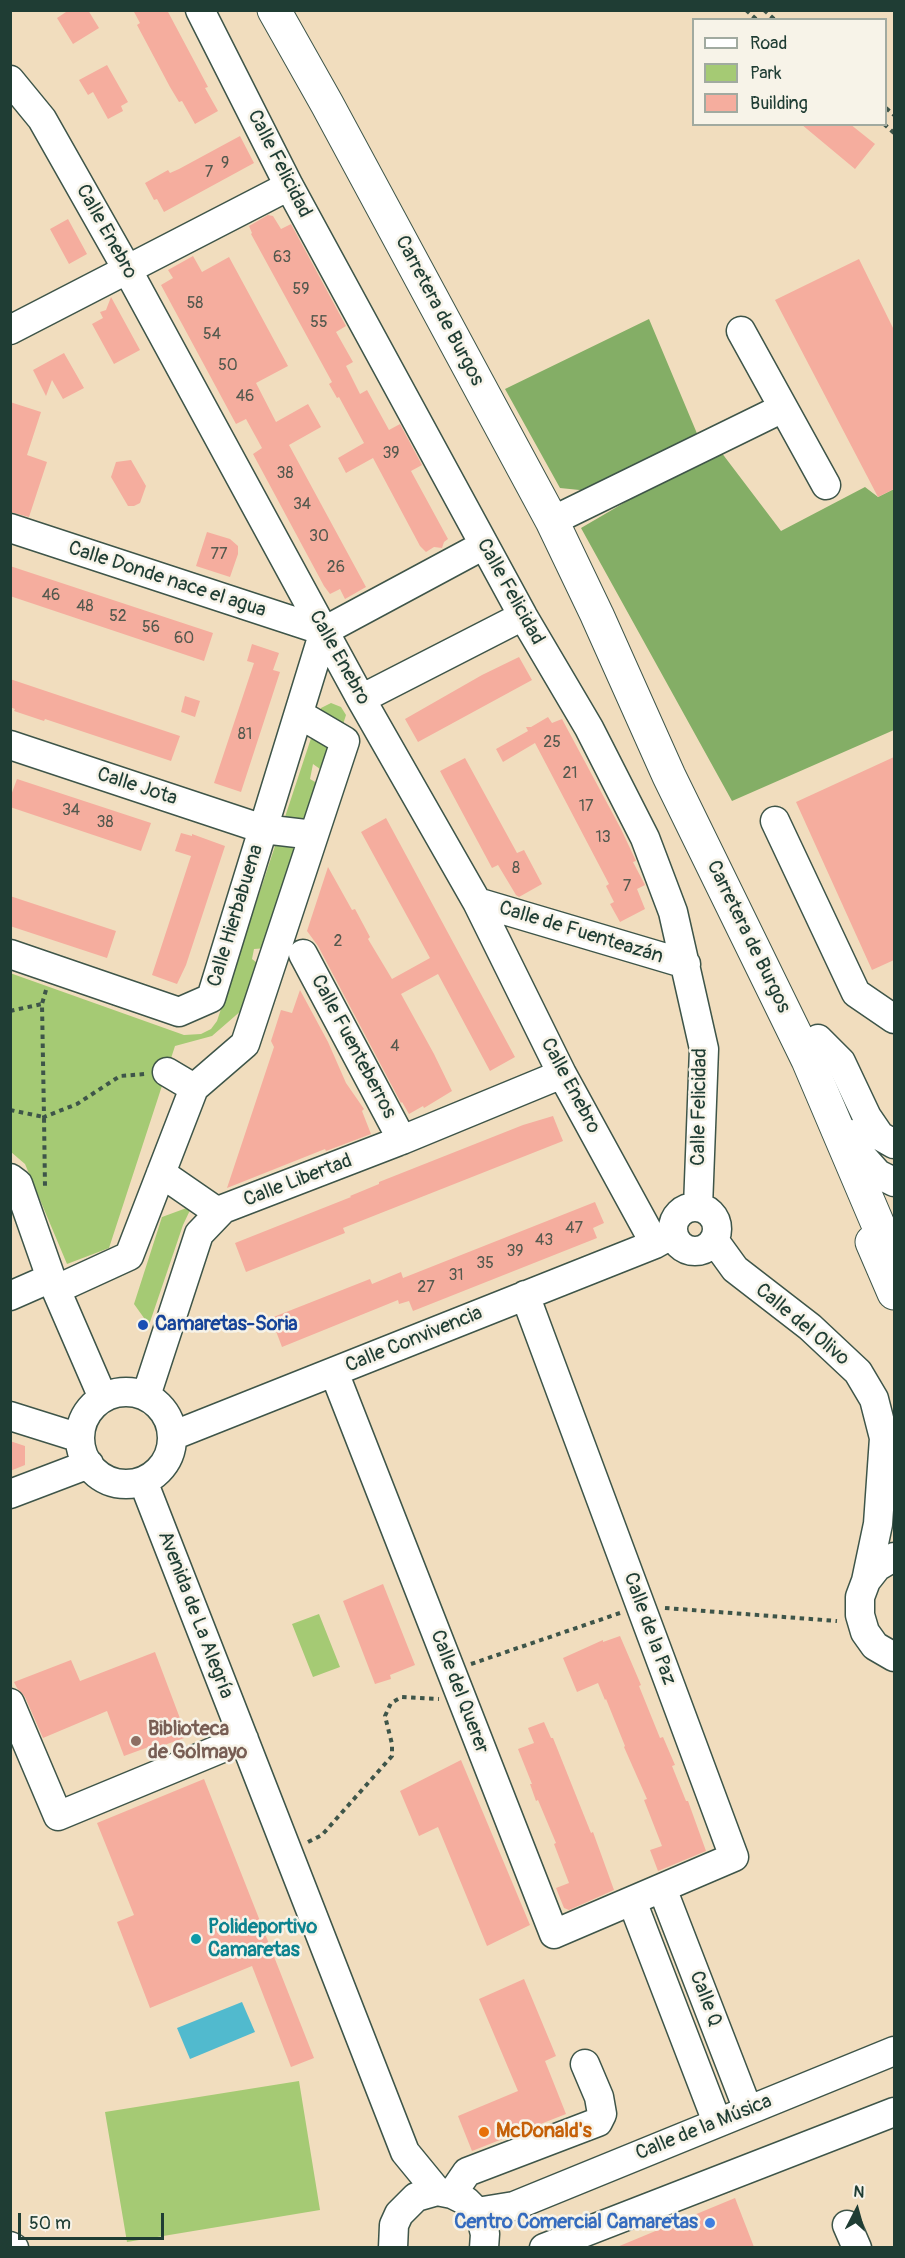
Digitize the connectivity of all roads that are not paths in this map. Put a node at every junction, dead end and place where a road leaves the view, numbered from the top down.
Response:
1 (200, 10) edge
2 (274, 10) edge
3 (10, 80) edge
4 (289, 186) junction
5 (127, 269) junction
6 (10, 330) edge
7 (741, 330) dead end
8 (783, 408) junction
9 (825, 485) dead end
10 (552, 521) junction
11 (10, 528) edge
12 (484, 544) junction
13 (597, 615) junction
14 (523, 616) junction
15 (324, 631) junction
16 (362, 699) junction
17 (299, 714) junction
18 (10, 745) edge
19 (775, 820) dead end
20 (263, 829) junction
21 (314, 835) junction
22 (477, 902) junction
23 (755, 952) junction
24 (10, 954) edge
25 (303, 954) dead end
26 (686, 964) junction
27 (894, 1019) edge
28 (813, 1049) junction
29 (167, 1072) road end
30 (562, 1074) junction
31 (194, 1088) junction
32 (402, 1140) junction
33 (894, 1144) edge
34 (161, 1173) junction
35 (10, 1178) edge
36 (886, 1178) edge
37 (698, 1207) junction
38 (894, 1207) edge
39 (219, 1214) junction
40 (664, 1239) junction
41 (714, 1240) junction
42 (894, 1262) edge
43 (54, 1283) junction
44 (894, 1293) edge
45 (10, 1296) edge
46 (525, 1296) junction
47 (334, 1372) junction
48 (146, 1396) junction
49 (103, 1398) junction
50 (10, 1416) edge
51 (172, 1436) junction
52 (84, 1451) junction
53 (143, 1481) junction
54 (10, 1494) edge
55 (878, 1524) junction
56 (894, 1547) edge
57 (894, 1557) edge
58 (866, 1581) junction
59 (888, 1653) edge
60 (894, 1680) edge
61 (10, 1703) edge
62 (244, 1739) junction
63 (662, 1888) junction
64 (632, 1901) junction
65 (894, 2050) edge
66 (585, 2064) dead end
67 (748, 2110) junction
68 (894, 2112) edge
69 (717, 2122) junction
70 (405, 2152) junction
71 (445, 2193) junction
72 (407, 2203) junction
73 (514, 2206) junction
74 (477, 2212) junction
75 (389, 2244) edge
76 (484, 2246) edge
77 (544, 2247) edge

1 - 4 street, Calle Felicidad
2 - 10 highway, Carretera de Burgos
3 - 5 street, Calle Enebro
4 - 5 street
4 - 12 street, Calle Felicidad
5 - 6 street
5 - 15 street, Calle Enebro
7 - 8 street
8 - 9 street
8 - 10 street
10 - 13 highway, Carretera de Burgos
11 - 15 street, Calle Donde nace el agua
12 - 14 street, Calle Felicidad
12 - 15 street
13 - 23 highway, Carretera de Burgos
13 - 28 highway, Carretera de Burgos
14 - 16 street
14 - 26 street, Calle Felicidad
15 - 16 street, Calle Enebro
15 - 17 street, Calle Hierbabuena
16 - 22 street, Calle Enebro
17 - 20 street, Calle Hierbabuena
17 - 21 street
18 - 20 street, Calle Jota
19 - 27 street
20 - 21 street, Calle Jota
20 - 24 street, Calle Hierbabuena
21 - 31 street
22 - 26 street, Calle de Fuenteazán
22 - 30 street, Calle Enebro
23 - 28 highway, Carretera de Burgos
23 - 36 street
25 - 32 street, Calle Fuenteberros
26 - 37 street, Calle Felicidad
28 - 33 street
28 - 36 highway, Carretera de Burgos
28 - 42 highway, Carretera de Burgos
28 - 44 highway
29 - 31 street
30 - 32 street, Calle Libertad
30 - 40 street, Calle Enebro
31 - 34 street
32 - 39 street, Calle Libertad
34 - 39 street
34 - 43 street
35 - 43 street
36 - 38 highway, Carretera de Burgos
37 - 40 street
37 - 41 street
39 - 48 street, Calle Libertad
40 - 41 street
40 - 46 street, Calle Convivencia
41 - 55 street, Calle del Olivo
43 - 45 street
43 - 49 street
46 - 47 street, Calle Convivencia
46 - 63 street, Calle de la Paz
47 - 51 street, Calle Convivencia
47 - 64 street, Calle del Querer
48 - 49 street
48 - 51 street
49 - 52 street
50 - 52 street
51 - 53 street
52 - 53 street
52 - 54 street
53 - 62 street, Avenida de La Alegría
55 - 56 street
55 - 58 street, Calle del Olivo
57 - 58 street
58 - 59 street, Calle del Olivo
59 - 60 street
61 - 62 street
62 - 70 street, Avenida de La Alegría
63 - 64 street, Calle de la Paz
63 - 67 street, Calle Q
64 - 69 street, Calle Q
65 - 67 street, Calle de la Música
66 - 71 street
67 - 69 street, Calle de la Música
68 - 77 street
69 - 73 street, Calle de la Música
70 - 71 street, Avenida de La Alegría
70 - 72 street, Avenida de La Alegría
71 - 72 street
71 - 74 street, Avenida de La Alegría
72 - 75 street
73 - 74 street, Calle de la Música
73 - 76 street, Calle de la Música
74 - 76 street

